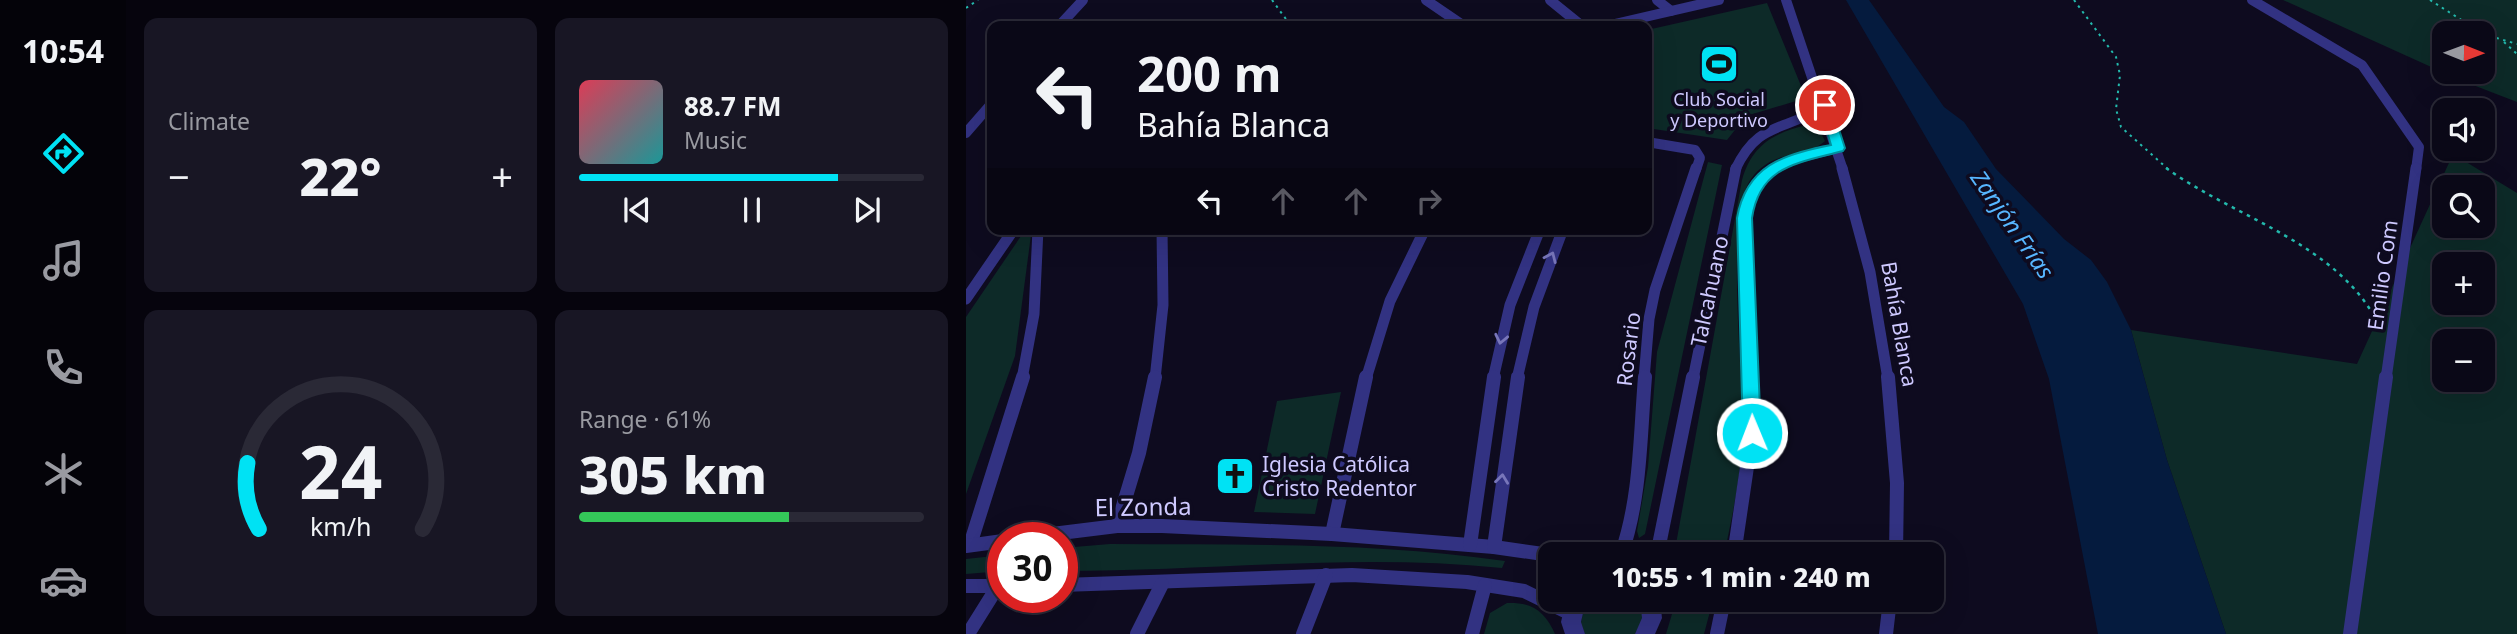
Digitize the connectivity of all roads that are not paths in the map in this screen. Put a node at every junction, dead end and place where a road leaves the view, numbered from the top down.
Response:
1 (1083, 0) edge
2 (1426, 0) edge
3 (1550, 0) edge
4 (1657, 0) edge
5 (1720, 0) edge
6 (1786, 0) edge
7 (2252, 0) edge
8 (1671, 11) junction
9 (1064, 21) edge
10 (1457, 21) edge
11 (1575, 21) edge
12 (1628, 21) edge
13 (1825, 105) junction
14 (987, 109) edge
15 (966, 133) edge
16 (1652, 143) edge
17 (1839, 148) junction
18 (1010, 235) edge
19 (1038, 235) edge
20 (1162, 235) edge
21 (1421, 235) edge
22 (1537, 235) edge
23 (1560, 235) edge
24 (966, 299) edge
25 (1117, 526) junction
26 (1078, 531) edge
27 (1332, 534) junction
28 (1625, 542) edge
29 (1660, 542) edge
30 (1736, 542) edge
31 (1896, 542) edge
32 (987, 543) edge
33 (968, 545) edge
34 (1470, 545) junction
35 (1494, 547) junction
36 (1538, 553) edge
37 (1326, 575) junction
38 (1162, 584) junction
39 (1078, 585) edge
40 (1485, 585) junction
41 (966, 586) edge
42 (987, 586) edge
43 (987, 606) edge
44 (1651, 612) edge
45 (1722, 612) edge
46 (1889, 612) edge
47 (1573, 622) edge
48 (968, 634) edge
49 (1137, 634) edge
50 (1303, 634) edge
51 (1472, 634) edge
52 (1644, 634) edge
53 (1717, 634) edge
54 (1886, 634) edge
55 (2350, 634) edge

1 - 9 street
2 - 10 street
3 - 11 street
4 - 8 street
5 - 8 street
6 - 13 street
7 - 55 street, Emilio Com
8 - 12 street
13 - 17 street, Bahía Blanca
13 - 29 street, Talcahuano
14 - 15 street
16 - 28 street, Rosario
17 - 30 street
17 - 31 street, Bahía Blanca
18 - 24 street
19 - 33 street
20 - 25 street
21 - 27 street
22 -> 34 street
35 -> 23 street
25 - 26 street, El Zonda
25 - 27 street, El Zonda
27 - 34 street, El Zonda
32 - 33 street
34 - 35 street, El Zonda
35 - 36 street, El Zonda
37 - 38 street
37 - 40 street
37 - 50 street
38 - 39 street
38 - 49 street
40 - 47 street
40 - 51 street
41 - 42 street
43 - 48 street
44 - 52 street
45 - 53 street
46 - 54 street

